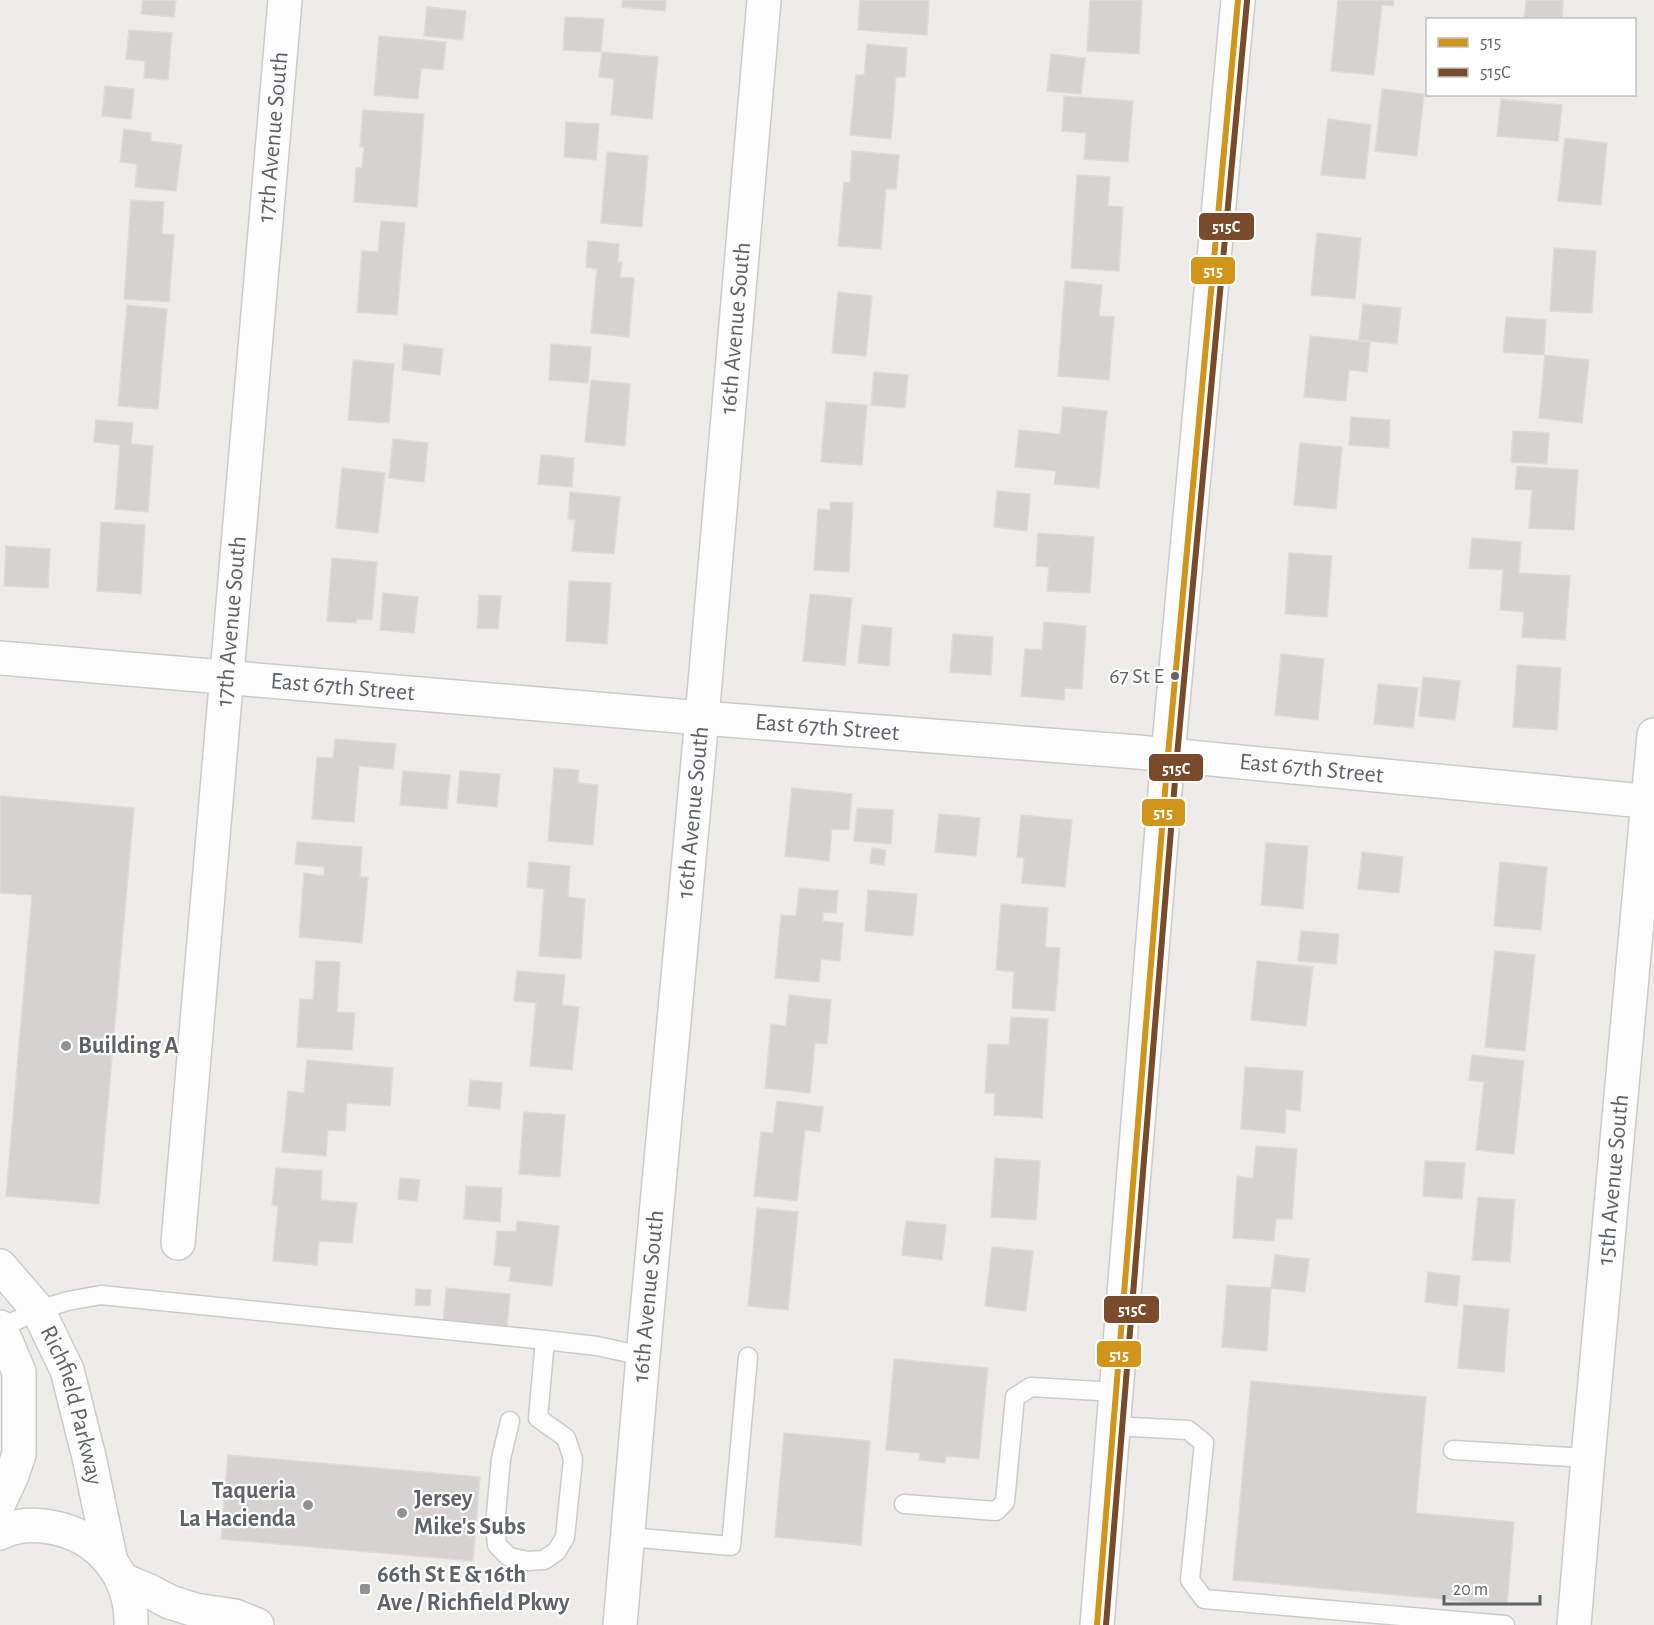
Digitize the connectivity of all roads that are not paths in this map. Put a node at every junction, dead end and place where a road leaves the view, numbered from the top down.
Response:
1 (285, 0) edge
2 (764, 0) edge
3 (1238, 0) edge
4 (0, 658) edge
5 (228, 678) junction
6 (702, 718) junction
7 (1654, 735) edge
8 (1168, 755) junction
9 (1651, 802) edge
10 (178, 1243) dead end
11 (0, 1266) edge
12 (38, 1310) junction
13 (0, 1327) edge
14 (545, 1340) junction
15 (643, 1356) junction
16 (748, 1357) dead end
17 (1116, 1392) junction
18 (510, 1421) dead end
19 (1113, 1426) junction
20 (1453, 1450) dead end
21 (1588, 1458) junction
22 (0, 1501) edge
23 (904, 1504) dead end
24 (0, 1533) edge
25 (628, 1537) junction
26 (117, 1571) junction
27 (130, 1625) edge
28 (257, 1625) edge
29 (620, 1625) edge
30 (1097, 1625) edge
31 (1505, 1625) edge
32 (1574, 1625) edge

1 - 5 street, 17th Avenue South
2 - 6 street, 16th Avenue South
3 - 8 street
4 - 5 street, East 67th Street
5 - 6 street, East 67th Street
5 - 10 street, 17th Avenue South
6 - 8 street, East 67th Street
6 - 15 street, 16th Avenue South
7 - 9 street, 15th Avenue South
8 - 9 street, East 67th Street
8 - 17 street
9 - 21 street, 15th Avenue South
11 - 12 street, Richfield Parkway
12 - 13 lane
12 - 14 lane
12 - 26 street, Richfield Parkway
13 - 22 street, Richfield Parkway
14 - 15 lane
14 - 18 lane
15 - 25 street, 16th Avenue South
16 - 25 lane
17 - 19 street
17 - 23 lane
19 - 30 street
19 - 31 lane
20 - 21 lane
21 - 32 street, 15th Avenue South
24 - 26 street
25 - 29 street, 16th Avenue South
26 - 27 street, Richfield Parkway
26 - 28 street

